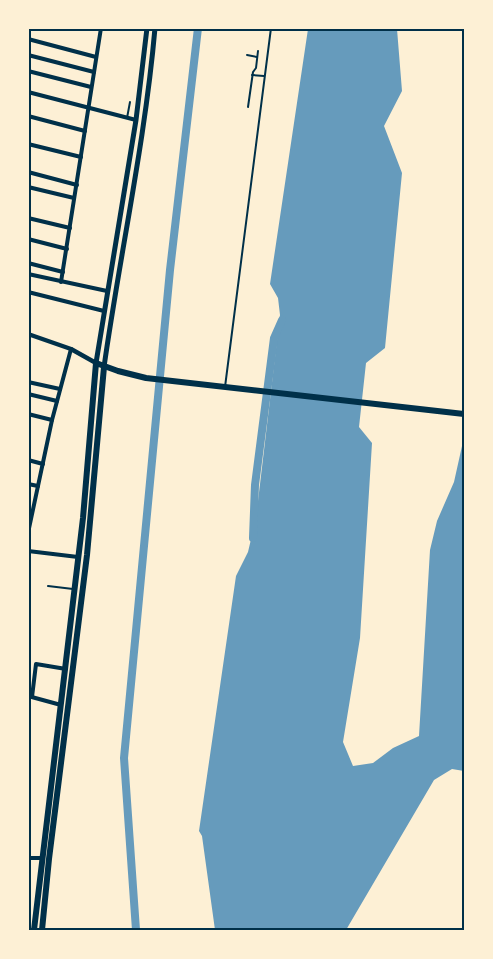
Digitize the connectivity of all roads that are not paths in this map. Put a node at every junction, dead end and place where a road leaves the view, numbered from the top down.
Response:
1 (101, 28) edge
2 (147, 28) edge
3 (155, 28) edge
4 (271, 28) edge
5 (28, 39) edge
6 (258, 54) junction
7 (28, 55) edge
8 (267, 55) junction
9 (247, 56) dead end
10 (96, 57) junction
11 (28, 71) edge
12 (94, 72) junction
13 (252, 75) junction
14 (264, 76) junction
15 (91, 87) junction
16 (28, 92) edge
17 (130, 102) dead end
18 (248, 107) dead end
19 (88, 108) junction
20 (28, 116) edge
21 (127, 118) junction
22 (136, 120) junction
23 (85, 132) junction
24 (134, 135) junction
25 (143, 137) junction
26 (28, 144) edge
27 (81, 157) junction
28 (28, 172) edge
29 (76, 185) junction
30 (28, 187) edge
31 (75, 198) junction
32 (28, 218) edge
33 (70, 228) junction
34 (28, 239) edge
35 (67, 249) junction
36 (114, 250) junction
37 (122, 252) junction
38 (28, 263) edge
39 (63, 272) junction
40 (28, 274) edge
41 (62, 282) junction
42 (107, 291) junction
43 (28, 292) edge
44 (104, 311) junction
45 (28, 334) edge
46 (71, 349) junction
47 (96, 363) junction
48 (104, 367) junction
49 (28, 382) edge
50 (225, 387) junction
51 (60, 389) junction
52 (28, 394) edge
53 (57, 401) junction
54 (28, 414) edge
55 (465, 414) edge
56 (52, 420) junction
57 (28, 460) edge
58 (43, 464) junction
59 (28, 484) edge
60 (38, 486) junction
61 (30, 514) edge
62 (29, 531) edge
63 (28, 551) edge
64 (79, 557) junction
65 (48, 586) dead end
66 (75, 590) junction
67 (66, 669) junction
68 (30, 696) edge
69 (61, 705) junction
70 (62, 726) junction
71 (28, 858) edge
72 (42, 858) junction
73 (34, 930) edge
74 (42, 930) edge

1 - 10 street
2 - 22 main road
3 - 25 main road
4 - 8 lane
5 - 10 street
6 - 8 lane
6 - 9 lane
6 - 13 lane
7 - 12 street
8 - 14 lane
10 - 12 street
11 - 15 street
12 - 15 street
13 - 14 lane
13 - 18 lane
14 - 50 lane
15 - 19 street
16 - 19 street
17 - 21 lane
19 - 21 street
19 - 23 street
20 - 23 street
21 - 22 street
22 - 24 main road
23 - 27 street
24 - 25 main road
24 - 36 main road
25 - 37 main road
26 - 27 street
27 - 29 street
28 - 29 street
29 - 31 street
30 - 31 street
31 - 33 street
32 - 33 street
33 - 35 street
34 - 35 street
35 - 39 street
36 - 37 main road
36 - 42 main road
37 - 48 main road
38 - 39 street
39 - 41 street
40 - 41 street
41 - 42 street
42 - 44 main road
43 - 44 street
44 - 47 main road
45 - 46 street
46 - 47 street
46 - 51 street
47 - 48 main road
47 - 64 main road
48 - 50 main road
48 - 70 main road
49 - 51 street
50 - 55 main road
51 - 53 street
52 - 53 street
53 - 56 street
54 - 56 street
56 - 58 street
57 - 58 street
58 - 60 street
59 - 60 street
60 - 61 street
61 - 62 street
63 - 64 street
64 - 66 main road
65 - 66 lane
66 - 67 main road
67 - 68 street
67 - 69 main road
68 - 69 street
69 - 70 main road
70 - 72 main road
70 - 74 main road
71 - 72 street
72 - 73 main road

